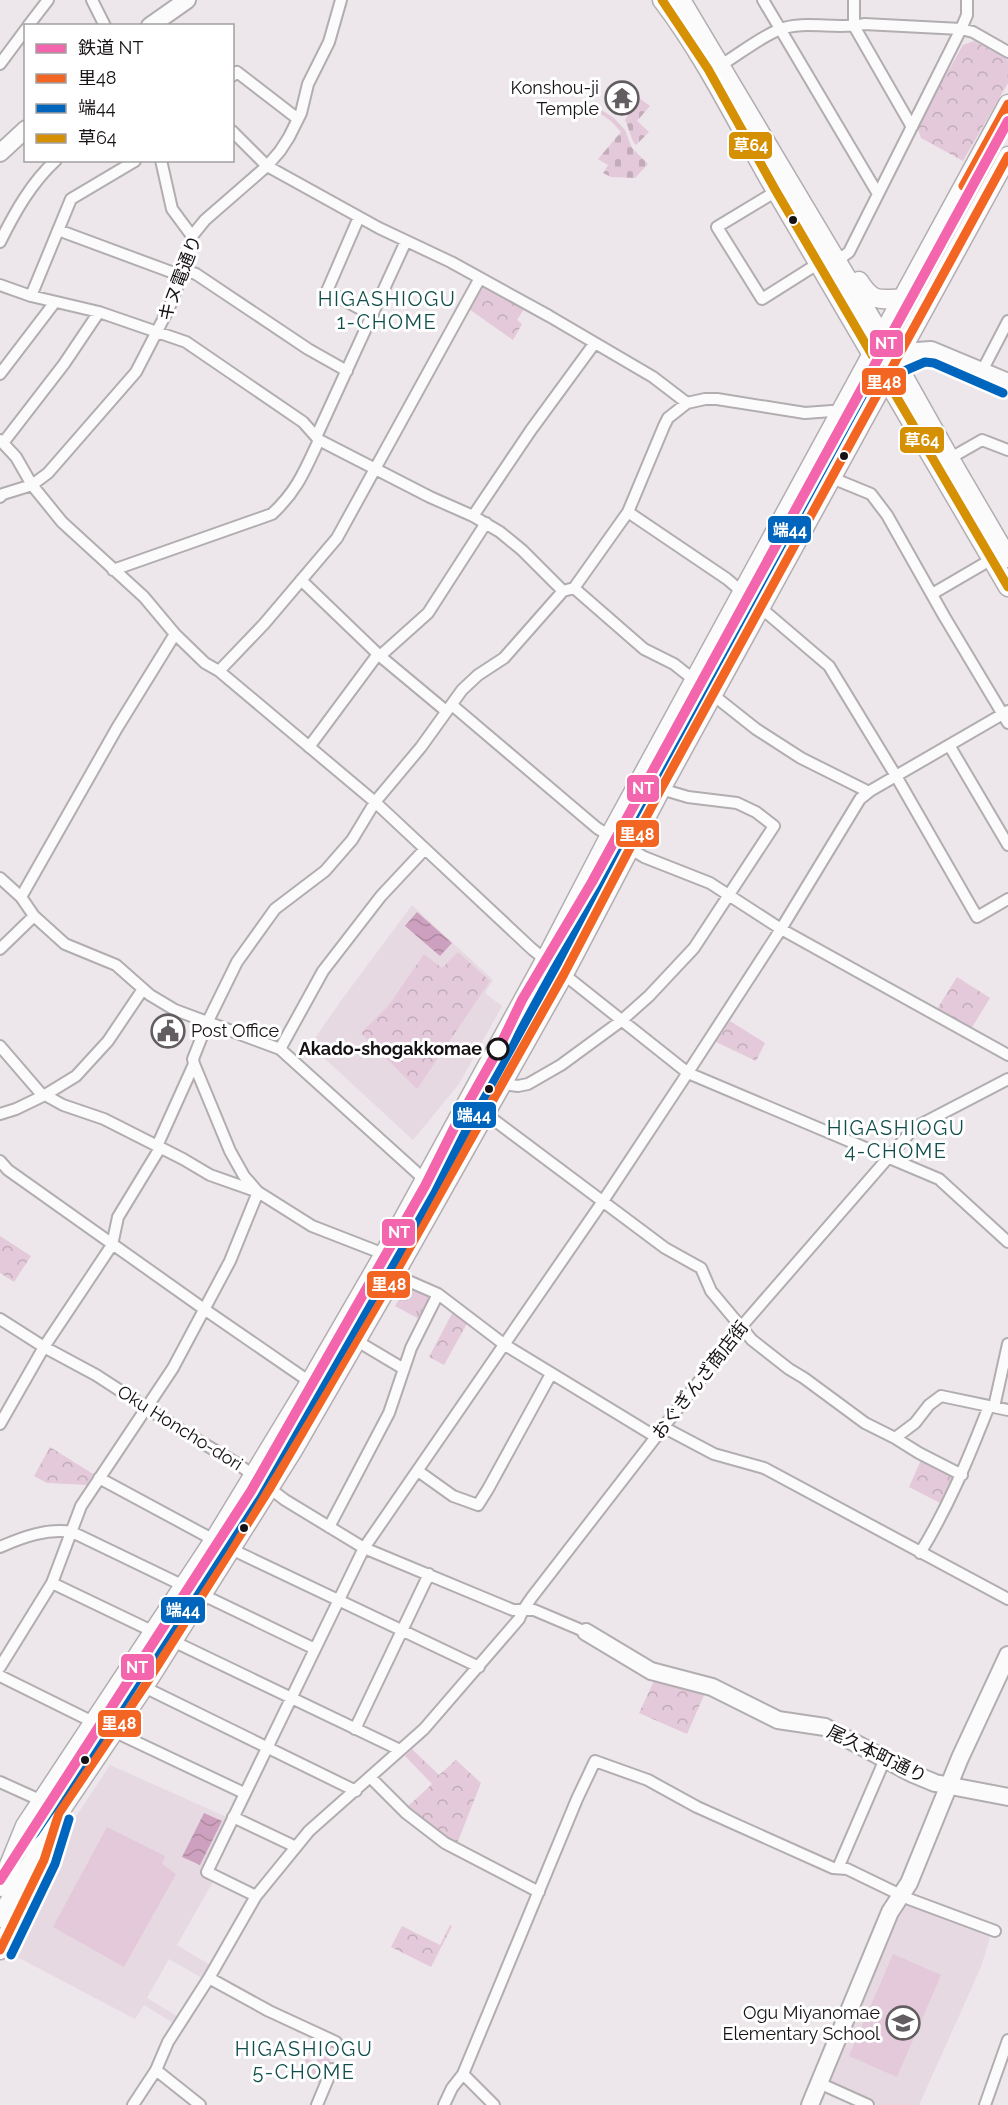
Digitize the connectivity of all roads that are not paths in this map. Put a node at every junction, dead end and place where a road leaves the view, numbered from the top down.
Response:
1 (48, 0) edge
2 (92, 0) edge
3 (187, 0) edge
4 (341, 0) edge
5 (662, 0) edge
6 (681, 0) edge
7 (763, 0) edge
8 (854, 0) edge
9 (967, 0) edge
10 (29, 24) edge
11 (104, 24) edge
12 (153, 24) edge
13 (854, 26) junction
14 (781, 29) junction
15 (961, 29) junction
16 (24, 31) edge
17 (1008, 52) edge
18 (0, 64) edge
19 (721, 65) junction
20 (234, 74) edge
21 (1008, 104) edge
22 (298, 119) junction
23 (912, 127) junction
24 (24, 131) edge
25 (234, 133) edge
26 (0, 153) edge
27 (54, 162) edge
28 (133, 162) edge
29 (161, 162) edge
30 (267, 166) junction
31 (1005, 167) edge
32 (783, 187) junction
33 (878, 194) junction
34 (359, 217) junction
35 (58, 230) junction
36 (192, 236) junction
37 (406, 241) junction
38 (0, 242) edge
39 (832, 263) junction
40 (183, 273) junction
41 (480, 278) junction
42 (0, 285) edge
43 (32, 296) junction
44 (902, 298) junction
45 (55, 302) junction
46 (99, 312) junction
47 (372, 315) junction
48 (1008, 321) edge
49 (158, 332) junction
50 (881, 336) junction
51 (594, 344) junction
52 (884, 365) junction
53 (347, 371) junction
54 (982, 371) junction
55 (0, 374) edge
56 (1008, 382) edge
57 (687, 403) junction
58 (838, 414) junction
59 (318, 437) junction
60 (2, 442) edge
61 (1008, 450) edge
62 (944, 462) junction
63 (375, 470) junction
64 (832, 478) junction
65 (32, 485) junction
66 (0, 497) edge
67 (628, 512) junction
68 (473, 516) junction
69 (486, 523) junction
70 (1003, 555) edge
71 (112, 570) junction
72 (301, 580) junction
73 (1008, 586) edge
74 (568, 590) junction
75 (743, 593) junction
76 (932, 594) junction
77 (761, 608) junction
78 (175, 634) junction
79 (379, 655) junction
80 (219, 671) junction
81 (695, 681) junction
82 (713, 695) junction
83 (449, 708) junction
84 (1006, 716) edge
85 (949, 745) junction
86 (309, 747) junction
87 (896, 776) junction
88 (661, 789) junction
89 (869, 792) junction
90 (375, 802) junction
91 (610, 835) junction
92 (1008, 845) edge
93 (629, 848) junction
94 (425, 849) junction
95 (0, 878) edge
96 (730, 895) junction
97 (21, 897) junction
98 (1008, 899) edge
99 (34, 916) junction
100 (782, 928) junction
101 (0, 948) edge
102 (545, 960) junction
103 (564, 974) junction
104 (143, 989) junction
105 (208, 1021) junction
106 (621, 1021) junction
107 (0, 1046) edge
108 (280, 1049) junction
109 (1008, 1055) edge
110 (194, 1064) junction
111 (688, 1073) junction
112 (1008, 1079) edge
113 (502, 1084) junction
114 (44, 1095) junction
115 (0, 1114) edge
116 (486, 1114) junction
117 (158, 1147) junction
118 (887, 1159) junction
119 (0, 1161) edge
120 (425, 1180) junction
121 (258, 1192) junction
122 (603, 1201) junction
123 (1008, 1242) edge
124 (112, 1245) junction
125 (384, 1254) junction
126 (396, 1272) junction
127 (438, 1294) junction
128 (204, 1309) junction
129 (0, 1319) edge
130 (741, 1327) junction
131 (357, 1341) junction
132 (1008, 1344) edge
133 (505, 1345) junction
134 (44, 1347) junction
135 (404, 1368) junction
136 (551, 1374) junction
137 (310, 1382) junction
138 (146, 1406) junction
139 (991, 1406) junction
140 (1008, 1410) edge
141 (0, 1424) edge
142 (663, 1427) junction
143 (656, 1437) junction
144 (895, 1438) junction
145 (418, 1471) junction
146 (962, 1475) junction
147 (254, 1476) junction
148 (99, 1478) junction
149 (270, 1488) junction
150 (329, 1527) junction
151 (72, 1532) junction
152 (214, 1540) junction
153 (0, 1547) edge
154 (364, 1548) junction
155 (231, 1549) junction
156 (920, 1553) junction
157 (429, 1574) junction
158 (52, 1583) junction
159 (184, 1586) junction
160 (203, 1594) junction
161 (1008, 1599) edge
162 (339, 1601) junction
163 (523, 1610) junction
164 (402, 1630) junction
165 (154, 1632) junction
166 (586, 1632) joint
167 (172, 1641) junction
168 (315, 1649) junction
169 (1008, 1655) edge
170 (1, 1663) edge
171 (479, 1668) junction
172 (0, 1676) edge
173 (144, 1687) junction
174 (291, 1698) junction
175 (95, 1723) junction
176 (355, 1729) junction
177 (113, 1731) junction
178 (267, 1747) junction
179 (400, 1750) junction
180 (885, 1759) junction
181 (371, 1778) junction
182 (0, 1782) edge
183 (948, 1786) junction
184 (356, 1791) junction
185 (244, 1793) junction
186 (1008, 1797) edge
187 (42, 1801) junction
188 (59, 1813) junction
189 (233, 1817) junction
190 (25, 1826) junction
191 (296, 1847) junction
192 (0, 1862) edge
193 (838, 1868) junction
194 (0, 1887) edge
195 (539, 1892) junction
196 (902, 1895) junction
197 (256, 1896) junction
198 (1, 1915) edge
199 (995, 1931) dead end
200 (0, 1950) edge
201 (209, 1978) junction
202 (1008, 2040) edge
203 (336, 2042) dead end
204 (332, 2069) dead end
205 (156, 2070) junction
206 (463, 2074) junction
207 (819, 2083) junction
208 (133, 2105) edge
209 (200, 2105) edge
210 (317, 2105) edge
211 (444, 2105) edge
212 (494, 2105) edge
213 (810, 2105) edge
214 (868, 2105) edge
215 (985, 2105) edge

1 - 10 street
2 - 11 street
3 - 12 street
4 - 22 street, キヌ電通り
5 - 32 main road
6 - 19 main road
7 - 14 street
8 - 13 street
9 - 15 street
13 - 14 street
13 - 15 street
13 - 23 street
14 - 19 street
14 - 33 street
15 - 17 street
15 - 23 street
16 - 18 street
19 - 32 main road
20 - 22 street
21 - 44 main road
22 - 30 street, キヌ電通り
23 - 33 street
24 - 26 street
25 - 30 street
27 - 38 street
28 - 35 street
29 - 36 street
30 - 34 street
30 - 36 street, キヌ電通り
31 - 52 main road
32 - 39 main road
32 - 39 street
33 - 39 street
34 - 37 street
34 - 47 street
35 - 40 street
35 - 43 street
36 - 40 street, キヌ電通り
37 - 41 street
37 - 47 street
39 - 44 main road
39 - 50 main road
39 - 52 main road
40 - 49 street, キヌ電通り
40 - 53 street
41 - 51 street
41 - 63 street
42 - 43 street
43 - 45 street
44 - 50 main road
45 - 46 street
45 - 55 street
46 - 49 street
46 - 60 street
47 - 53 street
48 - 54 street
49 - 59 street
49 - 65 street, キヌ電通り
50 - 52 main road
50 - 52 main road
51 - 57 street
51 - 68 street
52 - 54 street
52 - 58 main road
52 - 62 main road
52 - 62 main road
52 - 64 main road
53 - 59 street
54 - 56 street
57 - 58 street
57 - 67 street
58 - 75 main road
59 - 63 street
59 - 71 street
60 - 65 street
61 - 62 street
62 - 70 main road
63 - 68 street
63 - 72 street
64 - 76 street
64 - 77 main road
65 - 66 street, キヌ電通り
65 - 71 street
67 - 74 street
67 - 75 street
68 - 69 street
69 - 74 street
69 - 79 street
70 - 73 main road
70 - 76 street
71 - 78 street
72 - 79 street
72 - 80 street
74 - 81 street
74 - 83 street
75 - 77 street
75 - 81 main road
76 - 84 street
77 - 82 main road
77 - 87 street
78 - 80 street
78 - 97 street
79 - 83 street
79 - 86 street
80 - 86 street
81 - 82 street
81 - 91 main road
82 - 88 main road
82 - 89 street
83 - 90 street
83 - 91 street
84 - 85 street
85 - 87 street
85 - 92 street
86 - 90 street
87 - 89 street
87 - 98 street
88 - 93 main road
88 - 96 street
89 - 100 street
90 - 94 street
90 - 105 street
91 - 93 street
91 - 102 main road
93 - 96 street
93 - 103 main road
94 - 102 street
94 - 108 street
95 - 97 street
96 - 100 street
96 - 106 street
97 - 99 street
99 - 101 street
99 - 104 street
100 - 109 street
100 - 111 street
102 - 103 street
102 - 120 main road
103 - 106 street
103 - 113 main road
104 - 105 street
104 - 114 street
105 - 108 street
105 - 110 street
106 - 111 street
106 - 113 street
107 - 114 street
108 - 120 street
110 - 117 street
110 - 121 street
111 - 118 street
111 - 122 street
112 - 118 street, おぐぎんざ商店街
113 - 116 main road
114 - 115 street
114 - 117 street
116 - 122 street
116 - 126 main road
117 - 121 street
117 - 124 street
118 - 123 street
118 - 130 street, おぐぎんざ商店街
119 - 124 street
120 - 125 main road
121 - 125 street
121 - 128 street
122 - 130 street
122 - 133 street
124 - 128 street
124 - 134 street
125 - 126 street
125 - 137 main road
126 - 127 street
126 - 131 main road
127 - 133 street
127 - 135 street
128 - 137 street
128 - 138 street
129 - 134 street, Oku Honcho-dori
130 - 142 street, おぐぎんざ商店街
130 - 144 street
131 - 135 street
131 - 149 main road
132 - 139 street
133 - 136 street
133 - 145 street
134 - 138 street, Oku Honcho-dori
134 - 141 street
135 - 150 street
136 - 143 street
136 - 145 street
137 - 147 main road
138 - 147 street, Oku Honcho-dori
138 - 148 street
139 - 140 street
139 - 144 street
139 - 146 street
142 - 143 street, おぐぎんざ商店街
142 - 156 street
143 - 163 street, おぐぎんざ商店街
144 - 146 street
145 - 154 street
146 - 156 street
147 - 149 street, Oku Honcho-dori
147 - 152 main road
148 - 151 street
148 - 152 street
149 - 150 street, Oku Honcho-dori
149 - 155 main road
150 - 154 street, Oku Honcho-dori
151 - 153 street
151 - 158 street
151 - 159 street
152 - 159 main road
154 - 157 street, Oku Honcho-dori
154 - 162 street
155 - 160 main road
155 - 162 street
156 - 161 street
157 - 163 street, Oku Honcho-dori
157 - 164 street
158 - 165 street
158 - 170 street
159 - 165 main road
160 - 167 main road
160 - 168 street
162 - 164 street
162 - 168 street
163 - 166 street, Oku Honcho-dori
163 - 171 street, おぐぎんざ商店街
164 - 171 street
164 - 176 street
165 - 167 street
165 - 175 main road
166 - 180 street, 尾久本町通り
167 - 173 main road
167 - 174 street
168 - 174 street
169 - 183 street
171 - 179 street, おぐぎんざ商店街
172 - 175 street
173 - 177 main road
173 - 178 street
174 - 176 street
174 - 178 street
175 - 187 main road
176 - 179 street
177 - 185 street
177 - 188 main road
178 - 184 street
178 - 185 street
179 - 181 street, おぐぎんざ商店街
180 - 183 street, 尾久本町通り
180 - 193 street
181 - 184 street, おぐぎんざ商店街
181 - 195 street
182 - 187 street
183 - 186 street, 尾久本町通り
183 - 196 street
184 - 191 street, おぐぎんざ商店街
185 - 189 street
187 - 190 main road
188 - 198 main road
188 - 200 main road
189 - 191 street
189 - 197 street
190 - 192 main road
190 - 194 main road
191 - 197 street, おぐぎんざ商店街
193 - 195 street
193 - 196 street
195 - 206 street
196 - 199 street
196 - 207 street
197 - 201 street, おぐぎんざ商店街
201 - 203 street
201 - 205 street, おぐぎんざ商店街
202 - 215 street
204 - 210 street
205 - 208 street, おぐぎんざ商店街
205 - 209 street
206 - 211 street
206 - 212 street
207 - 213 street
207 - 214 street

